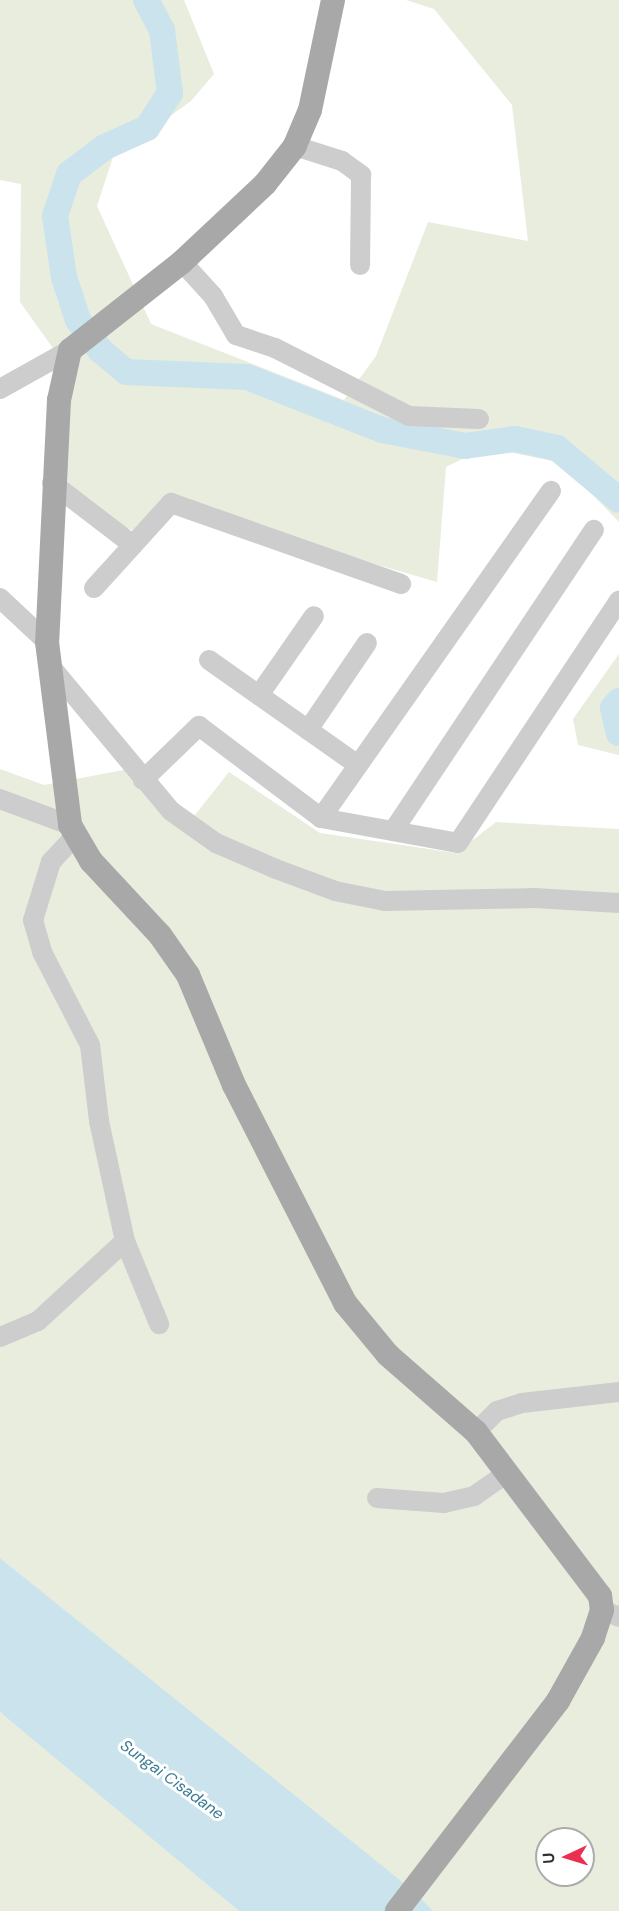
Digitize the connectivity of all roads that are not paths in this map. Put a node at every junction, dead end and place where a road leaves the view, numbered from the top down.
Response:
1 (333, 0) edge
2 (295, 146) junction
3 (182, 262) junction
4 (360, 265) dead end
5 (83, 340) junction
6 (0, 389) edge
7 (479, 419) dead end
8 (52, 483) junction
9 (551, 491) dead end
10 (594, 530) dead end
11 (133, 545) junction
12 (401, 584) dead end
13 (94, 588) dead end
14 (0, 598) edge
15 (619, 601) edge
16 (314, 616) dead end
17 (46, 642) junction
18 (367, 643) dead end
19 (209, 660) dead end
20 (51, 667) junction
21 (259, 695) junction
22 (308, 730) junction
23 (358, 765) junction
24 (143, 780) junction
25 (0, 799) edge
26 (321, 818) junction
27 (73, 830) junction
28 (393, 831) junction
29 (619, 903) edge
30 (125, 1241) junction
31 (159, 1323) dead end
32 (0, 1337) edge
33 (619, 1392) edge
34 (476, 1432) junction
35 (507, 1473) junction
36 (377, 1498) dead end
37 (611, 1614) edge
38 (397, 1911) edge

1 - 2 main road
2 - 3 main road
2 - 4 street
3 - 5 main road
3 - 7 street
5 - 6 street
5 - 8 main road
8 - 11 street
8 - 17 main road
9 - 23 street
10 - 28 street
11 - 12 street
11 - 13 street
14 - 17 street
15 - 28 street
16 - 21 street
17 - 20 main road
18 - 22 street
19 - 21 street
20 - 24 street
20 - 27 main road
21 - 22 street
22 - 23 street
23 - 26 street
24 - 26 street
24 - 29 street
25 - 27 street
26 - 28 street
27 - 30 street
27 - 34 main road
30 - 31 street
30 - 32 street
33 - 34 street
34 - 35 main road
35 - 36 street
35 - 37 main road
37 - 38 main road

